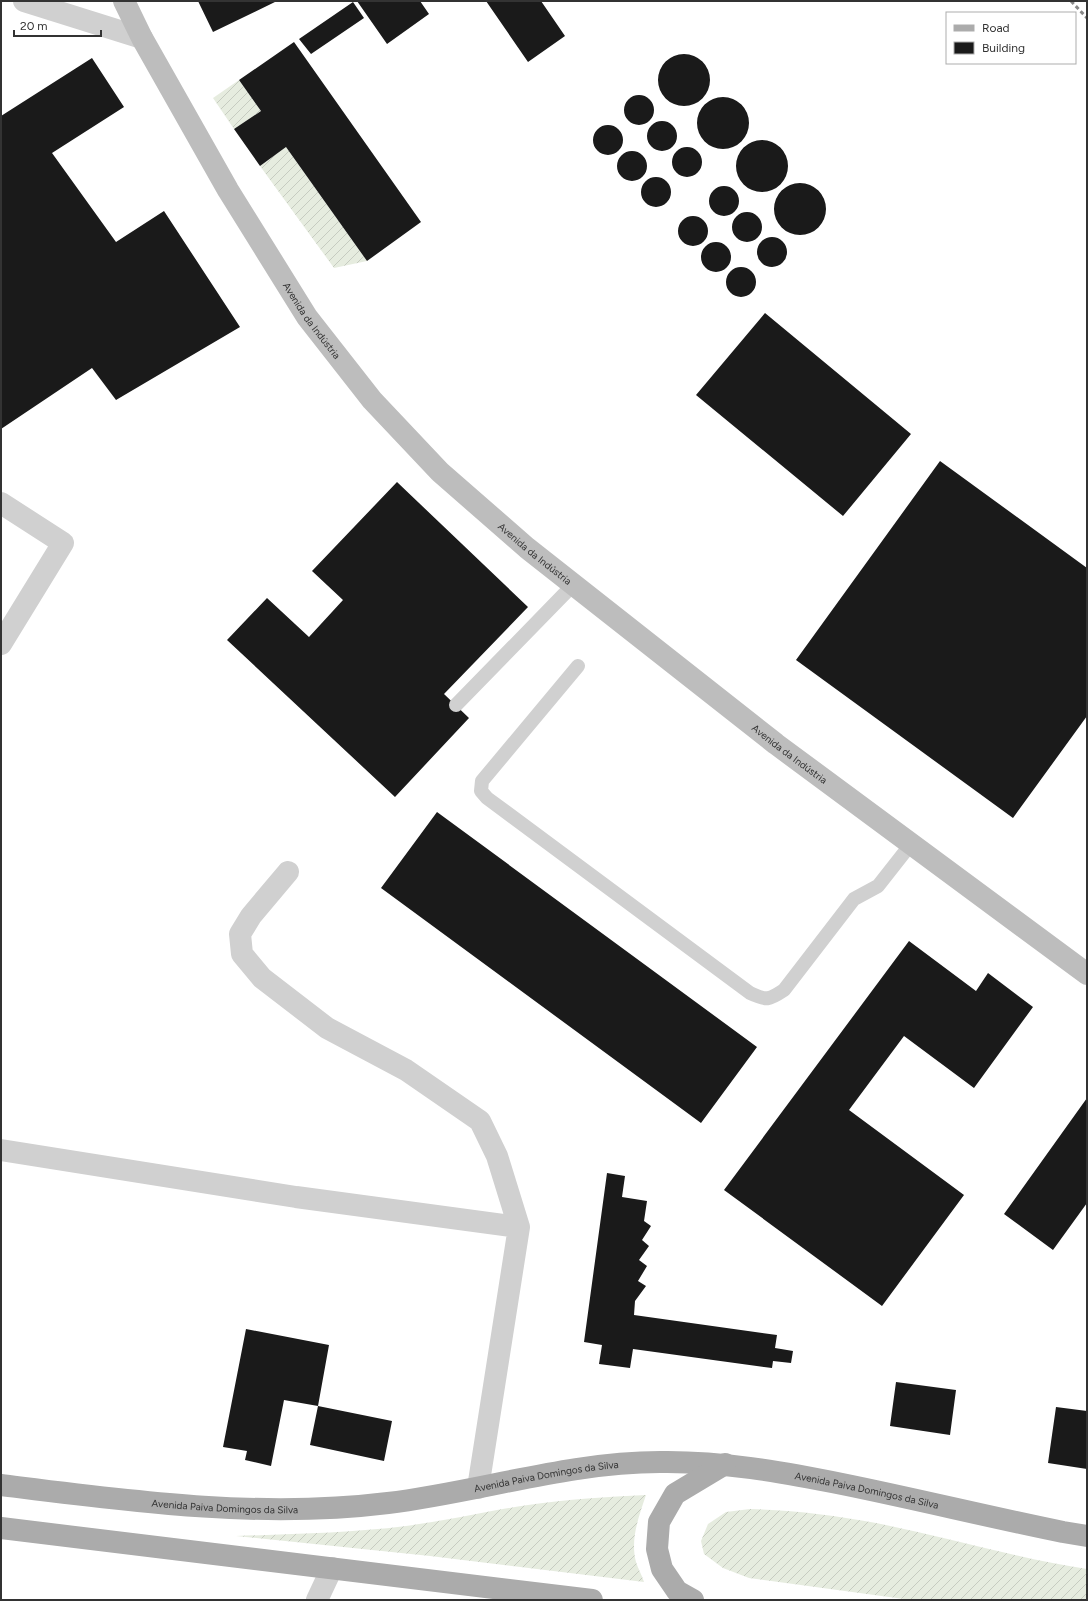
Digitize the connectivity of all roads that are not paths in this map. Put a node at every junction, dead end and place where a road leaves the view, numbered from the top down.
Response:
1 (24, 1) edge
2 (124, 1) edge
3 (142, 38) junction
4 (1, 503) edge
5 (573, 584) junction
6 (1, 644) edge
7 (578, 666) dead end
8 (456, 705) dead end
9 (910, 844) junction
10 (288, 872) dead end
11 (1087, 974) edge
12 (1, 1150) edge
13 (519, 1227) junction
14 (725, 1464) junction
15 (1, 1486) edge
16 (478, 1488) junction
17 (1, 1528) edge
18 (1087, 1536) edge
19 (332, 1568) junction
20 (317, 1600) edge
21 (592, 1600) edge
22 (693, 1600) edge

1 - 3 street
2 - 3 street, Avenida da Indústria
3 - 5 street, Avenida da Indústria
4 - 6 street
5 - 8 lane
5 - 9 street, Avenida da Indústria
7 - 9 lane
9 - 11 street, Avenida da Indústria
10 - 13 street
12 - 13 street
13 - 16 street
14 - 16 main road, Avenida Paiva Domingos da Silva
14 - 18 main road, Avenida Paiva Domingos da Silva
14 - 22 main road
15 - 16 main road, Avenida Paiva Domingos da Silva
17 - 19 main road
19 - 20 street
19 - 21 main road

